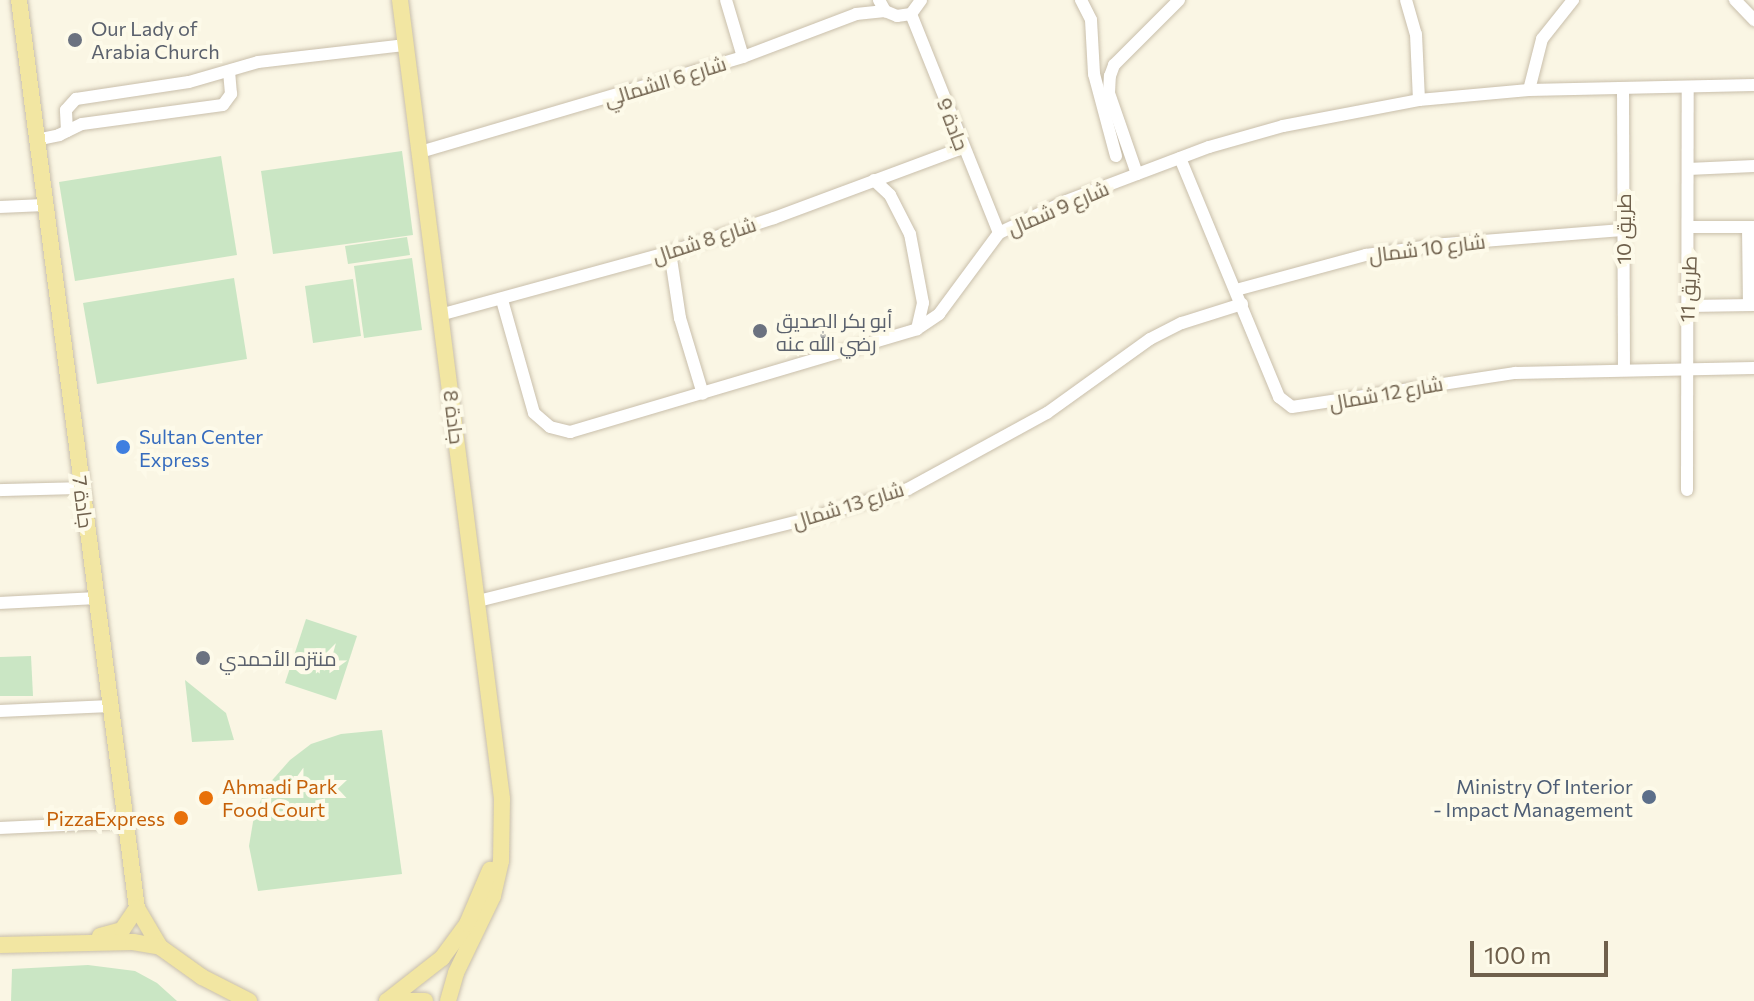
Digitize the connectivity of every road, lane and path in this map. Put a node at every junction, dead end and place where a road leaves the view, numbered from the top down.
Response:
1 (19, 0) edge
2 (726, 0) edge
3 (869, 0) edge
4 (921, 0) edge
5 (1081, 0) edge
6 (1179, 0) edge
7 (1406, 0) edge
8 (1573, 0) edge
9 (1735, 0) edge
10 (404, 1) edge
11 (882, 5) edge
12 (911, 14) junction
13 (848, 16) junction
14 (1754, 20) edge
15 (406, 45) junction
16 (743, 57) junction
17 (229, 72) junction
18 (1754, 85) edge
19 (1623, 88) junction
20 (1688, 88) junction
21 (1529, 90) junction
22 (1419, 100) junction
23 (67, 131) junction
24 (36, 140) junction
25 (419, 148) junction
26 (962, 148) junction
27 (1116, 156) dead end
28 (1180, 158) junction
29 (1754, 166) edge
30 (1688, 169) junction
31 (1137, 174) junction
32 (874, 180) junction
33 (44, 205) junction
34 (0, 207) edge
35 (1690, 227) junction
36 (1751, 227) edge
37 (1622, 230) junction
38 (999, 233) junction
39 (670, 252) junction
40 (1236, 290) junction
41 (502, 300) junction
42 (1242, 304) junction
43 (1752, 305) edge
44 (1688, 306) junction
45 (440, 315) junction
46 (917, 329) junction
47 (1754, 368) edge
48 (1686, 369) junction
49 (1624, 370) junction
50 (703, 394) junction
51 (81, 488) junction
52 (0, 490) edge
53 (1687, 490) dead end
54 (477, 596) junction
55 (96, 598) junction
56 (0, 603) edge
57 (110, 706) junction
58 (0, 711) edge
59 (127, 822) junction
60 (0, 828) edge
61 (503, 835) junction
62 (137, 908) junction
63 (55, 943) junction
64 (0, 945) edge
65 (160, 947) junction
66 (202, 977) junction
67 (221, 1001) edge
68 (249, 1001) edge
69 (387, 1001) edge
70 (425, 1001) edge
71 (448, 1001) edge

1 - 24 main road, جادة 7
2 - 16 street
3 - 13 street, شارع 6 الشمالي
4 - 12 street
5 - 27 street
6 - 31 street
7 - 22 street
8 - 21 street
9 - 14 street
10 - 15 main road, جادة 8
11 - 12 street, شارع 6 الشمالي
11 - 13 street, شارع 6 الشمالي
12 - 26 street, جادة 9
13 - 16 street, شارع 6 الشمالي
15 - 17 street
15 - 25 main road, جادة 8
16 - 25 street, شارع 6 الشمالي
17 - 23 street
17 - 23 street
18 - 20 street, شارع 9 شمال
19 - 20 street, شارع 9 شمال
19 - 21 street, شارع 9 شمال
19 - 37 street, طريق 10
20 - 30 street, طريق 11
21 - 22 street, شارع 9 شمال
22 - 28 street, شارع 9 شمال
23 - 24 street
24 - 33 main road, جادة 7
25 - 45 main road, جادة 8
26 - 32 street, شارع 8 شمال
26 - 38 street, جادة 9
28 - 31 street, شارع 9 شمال
28 - 40 street, شارع 12 شمال
29 - 30 street
30 - 35 street, طريق 11
31 - 38 street, شارع 9 شمال
32 - 39 street, شارع 8 شمال
32 - 46 street
33 - 34 street
33 - 51 main road, جادة 7
35 - 36 street
35 - 44 street, طريق 11
36 - 43 street
37 - 40 street, شارع 10 شمال
37 - 49 street, طريق 10
38 - 46 street, شارع 9 شمال
39 - 41 street, شارع 8 شمال
39 - 50 street
40 - 42 street, شارع 12 شمال
41 - 45 street, شارع 8 شمال
41 - 50 street, شارع 9 شمال
42 - 49 street, شارع 12 شمال
42 - 54 street, شارع 13 شمال
43 - 44 street
44 - 48 street, طريق 11
45 - 54 main road, جادة 8
46 - 50 street, شارع 9 شمال
47 - 48 street, شارع 12 شمال
48 - 49 street, شارع 12 شمال
48 - 53 street, طريق 11
51 - 52 street
51 - 55 main road, جادة 7
54 - 61 main road, جادة 8
55 - 56 street
55 - 57 main road, جادة 7
57 - 58 street
57 - 59 main road, جادة 7
59 - 60 street
59 - 62 main road, جادة 7
61 - 69 main road, جادة 8
61 - 71 main road, جادة 8
62 - 63 main road
62 - 65 main road, جادة 7
63 - 64 main road
63 - 65 main road
65 - 66 main road, جادة 7
66 - 67 main road, جادة 7
66 - 68 main road, جادة 7
69 - 70 main road

